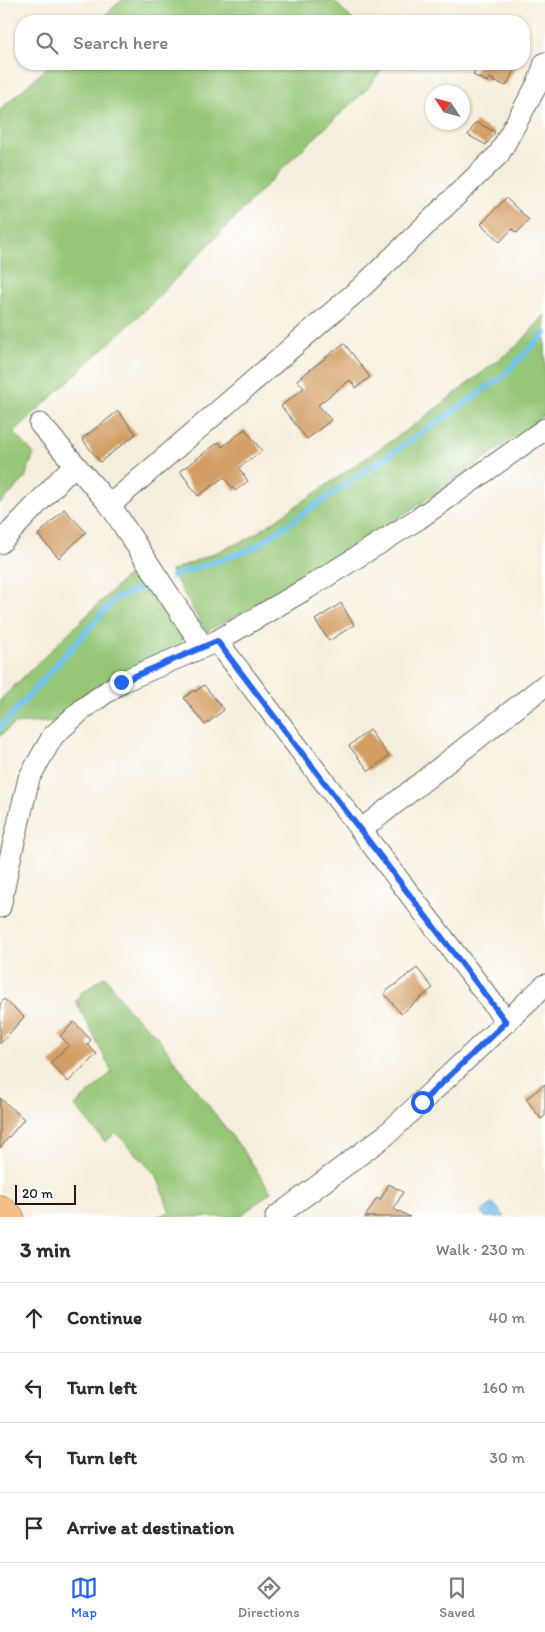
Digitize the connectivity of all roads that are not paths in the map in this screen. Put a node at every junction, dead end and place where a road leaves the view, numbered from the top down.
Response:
1 (545, 63) edge
2 (40, 424) dead end
3 (545, 429) edge
4 (75, 464) junction
5 (110, 505) junction
6 (0, 543) edge
7 (210, 644) junction
8 (545, 685) edge
9 (361, 830) junction
10 (0, 907) edge
11 (545, 985) edge
12 (506, 1022) junction
13 (0, 1209) edge
14 (10, 1217) edge
15 (276, 1217) edge

1 - 5 street
2 - 4 street
3 - 7 street
4 - 5 street
4 - 6 street
5 - 7 street
7 - 9 street
7 - 10 street
8 - 9 street
9 - 12 street
11 - 12 street
12 - 15 street
13 - 14 main road

